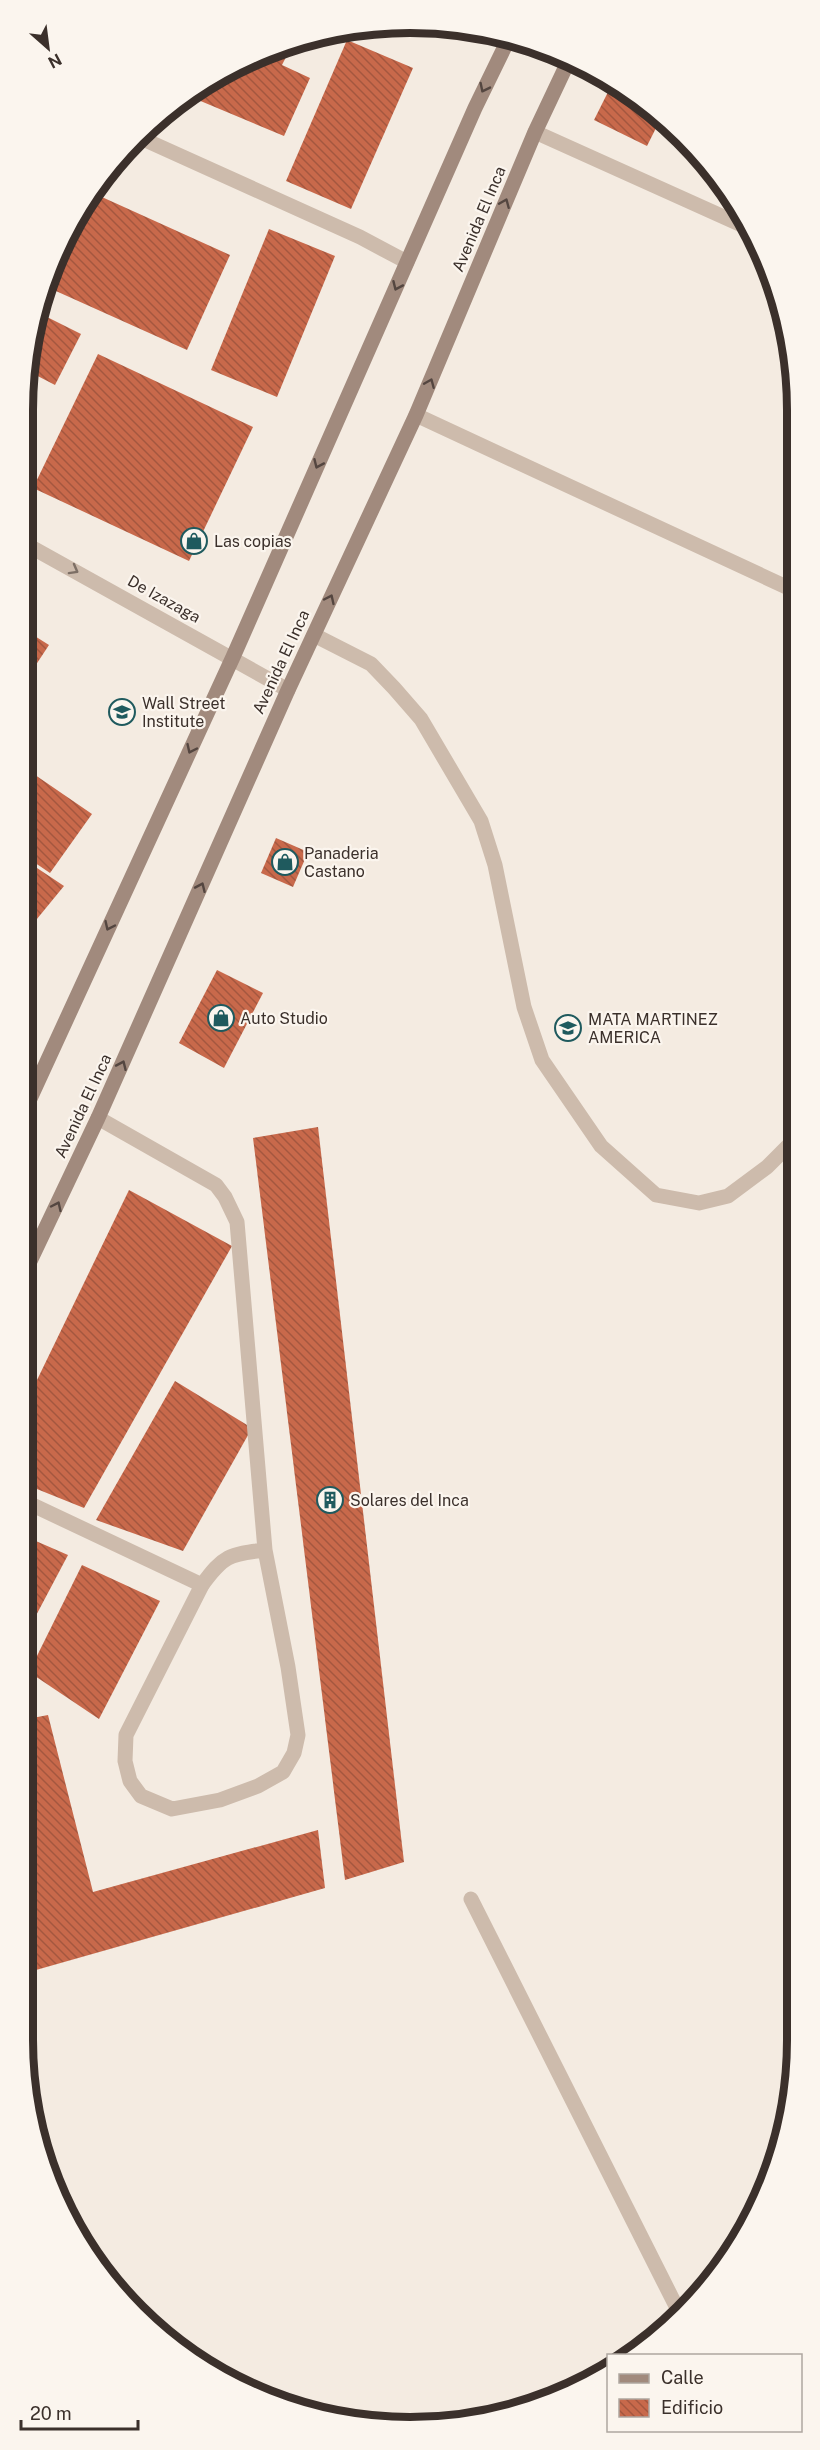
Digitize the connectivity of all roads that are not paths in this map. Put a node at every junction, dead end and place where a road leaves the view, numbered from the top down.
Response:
1 (506, 45) edge
2 (565, 67) edge
3 (535, 132) junction
4 (146, 141) edge
5 (736, 223) edge
6 (407, 262) junction
7 (416, 415) junction
8 (33, 548) edge
9 (787, 587) edge
10 (314, 635) junction
11 (233, 657) junction
12 (288, 690) junction
13 (33, 1092) edge
14 (98, 1118) junction
15 (787, 1147) edge
16 (33, 1255) edge
17 (33, 1505) edge
18 (265, 1550) junction
19 (202, 1585) junction
20 (471, 1899) dead end
21 (677, 2307) edge

1 -> 6 main road
2 - 3 main road, Avenida El Inca
3 - 5 street
7 -> 3 main road, Avenida El Inca
4 - 6 street
6 -> 11 main road
7 - 9 street
10 -> 7 main road, Avenida El Inca
8 -> 11 street, De Izazaga
10 - 12 main road, Avenida El Inca
10 - 15 street
11 - 12 street, De Izazaga
11 -> 13 main road
14 -> 12 main road, Avenida El Inca
16 -> 14 main road, Avenida El Inca
14 - 18 street
17 - 19 street
18 - 19 street
18 - 19 street
20 - 21 street

